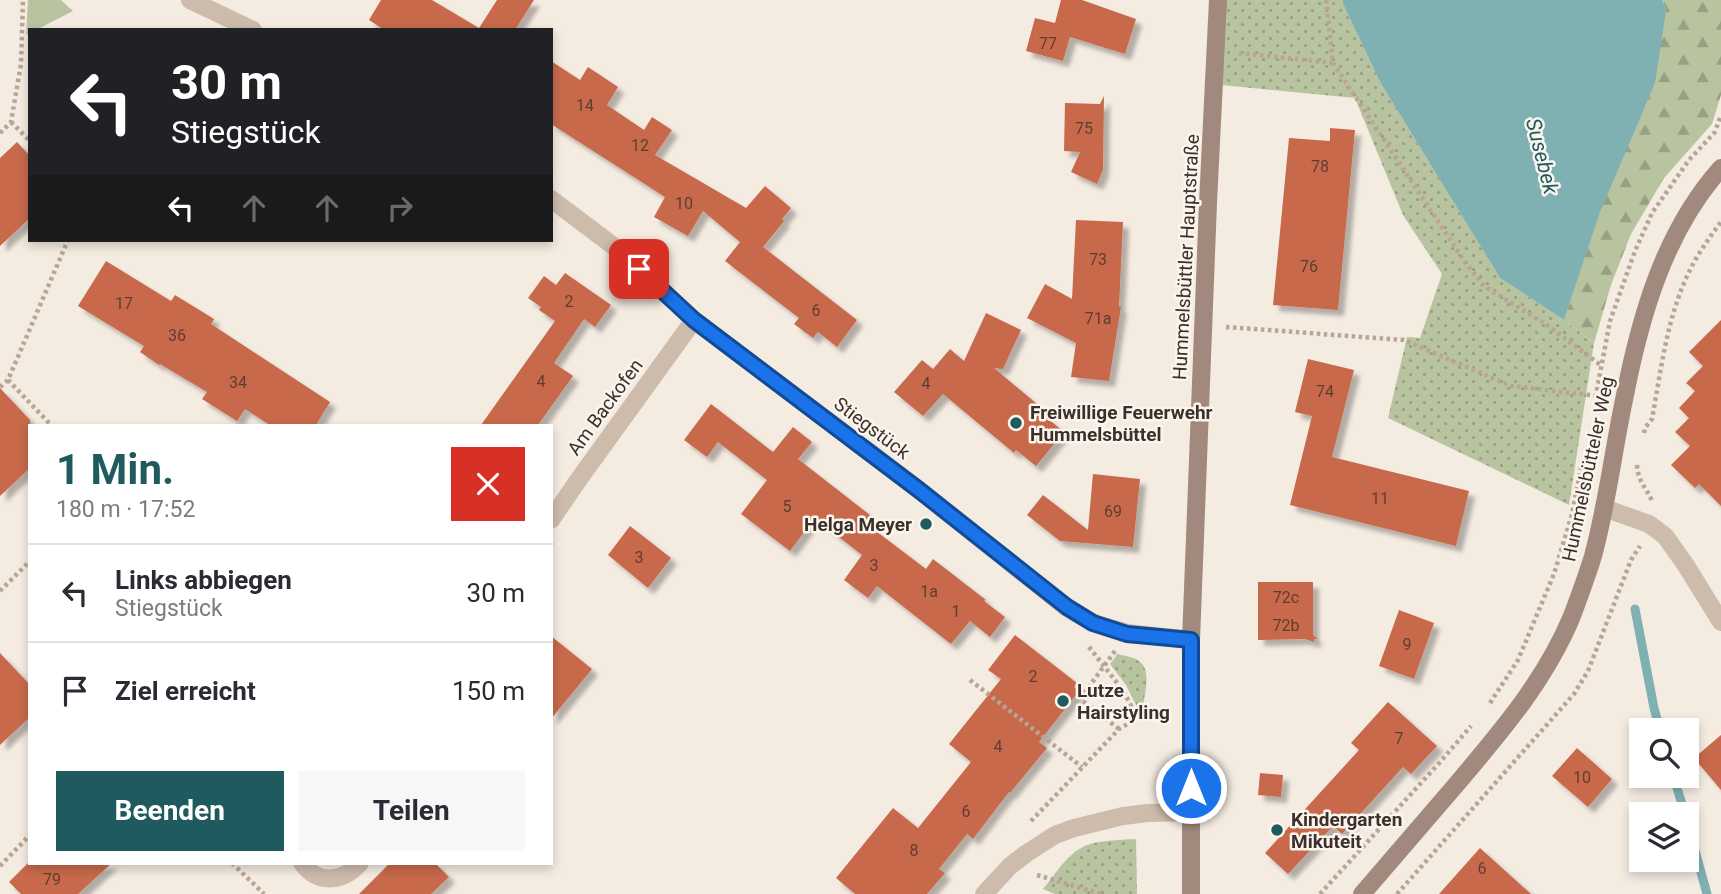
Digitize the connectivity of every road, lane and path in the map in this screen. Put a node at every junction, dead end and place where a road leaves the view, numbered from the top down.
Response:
1 (23, 0) edge
2 (190, 0) edge
3 (1218, 0) edge
4 (1326, 0) edge
5 (249, 28) edge
6 (1217, 50) junction
7 (1333, 63) junction
8 (11, 122) junction
9 (0, 133) edge
10 (28, 139) edge
11 (1721, 168) edge
12 (553, 201) edge
13 (1721, 222) edge
14 (67, 242) edge
15 (694, 320) junction
16 (1204, 325) junction
17 (1602, 366) dead end
18 (8, 380) junction
19 (0, 387) edge
20 (1624, 398) junction
21 (50, 424) edge
22 (1642, 441) dead end
23 (1640, 453) dead end
24 (1582, 462) dead end
25 (1604, 508) junction
26 (1654, 509) dead end
27 (553, 517) edge
28 (28, 563) edge
29 (0, 590) edge
30 (1067, 607) junction
31 (1721, 622) edge
32 (1127, 634) junction
33 (1191, 640) junction
34 (1105, 666) junction
35 (970, 680) dead end
36 (1486, 708) dead end
37 (1138, 718) junction
38 (1149, 718) dead end
39 (1477, 719) dead end
40 (1119, 729) junction
41 (1082, 767) junction
42 (1191, 812) junction
43 (28, 837) edge
44 (1027, 853) junction
45 (234, 865) edge
46 (304, 865) edge
47 (358, 865) edge
48 (0, 866) edge
49 (1010, 866) junction
50 (264, 894) edge
51 (984, 894) edge
52 (1101, 894) edge
53 (1191, 894) edge
54 (1320, 894) edge
55 (1362, 894) edge

1 - 8 path
2 - 5 street
3 - 6 main road, Hummelsbüttler Hauptstraße
4 - 7 path
6 - 7 path
6 - 16 main road, Hummelsbüttler Hauptstraße
7 - 17 path
8 - 9 path
8 - 10 path
11 - 20 main road, Hummelsbütteler Weg
12 - 15 street, Stiegstück
13 - 22 path
14 - 18 path
15 - 27 street, Am Backofen
15 - 30 street, Stiegstück
16 - 20 path
16 - 33 main road, Hummelsbüttler Hauptstraße
18 - 19 path
18 - 21 path
20 - 25 main road, Hummelsbütteler Weg
23 - 26 path
24 - 36 path
25 - 31 street
25 - 55 main road, Hummelsbütteler Weg
28 - 29 path
30 - 32 street, Stiegstück
30 - 34 path
32 - 33 street, Stiegstück
32 - 34 path
33 - 42 main road, Hummelsbüttler Hauptstraße
34 - 37 path
34 - 40 path
35 - 41 path
37 - 38 path
37 - 40 path
39 - 54 path
40 - 41 path
41 - 44 path
42 - 44 street
42 - 53 main road, Hummelsbüttler Hauptstraße
43 - 48 path
44 - 49 street
45 - 50 path
46 - 47 street
49 - 51 street
49 - 52 path

